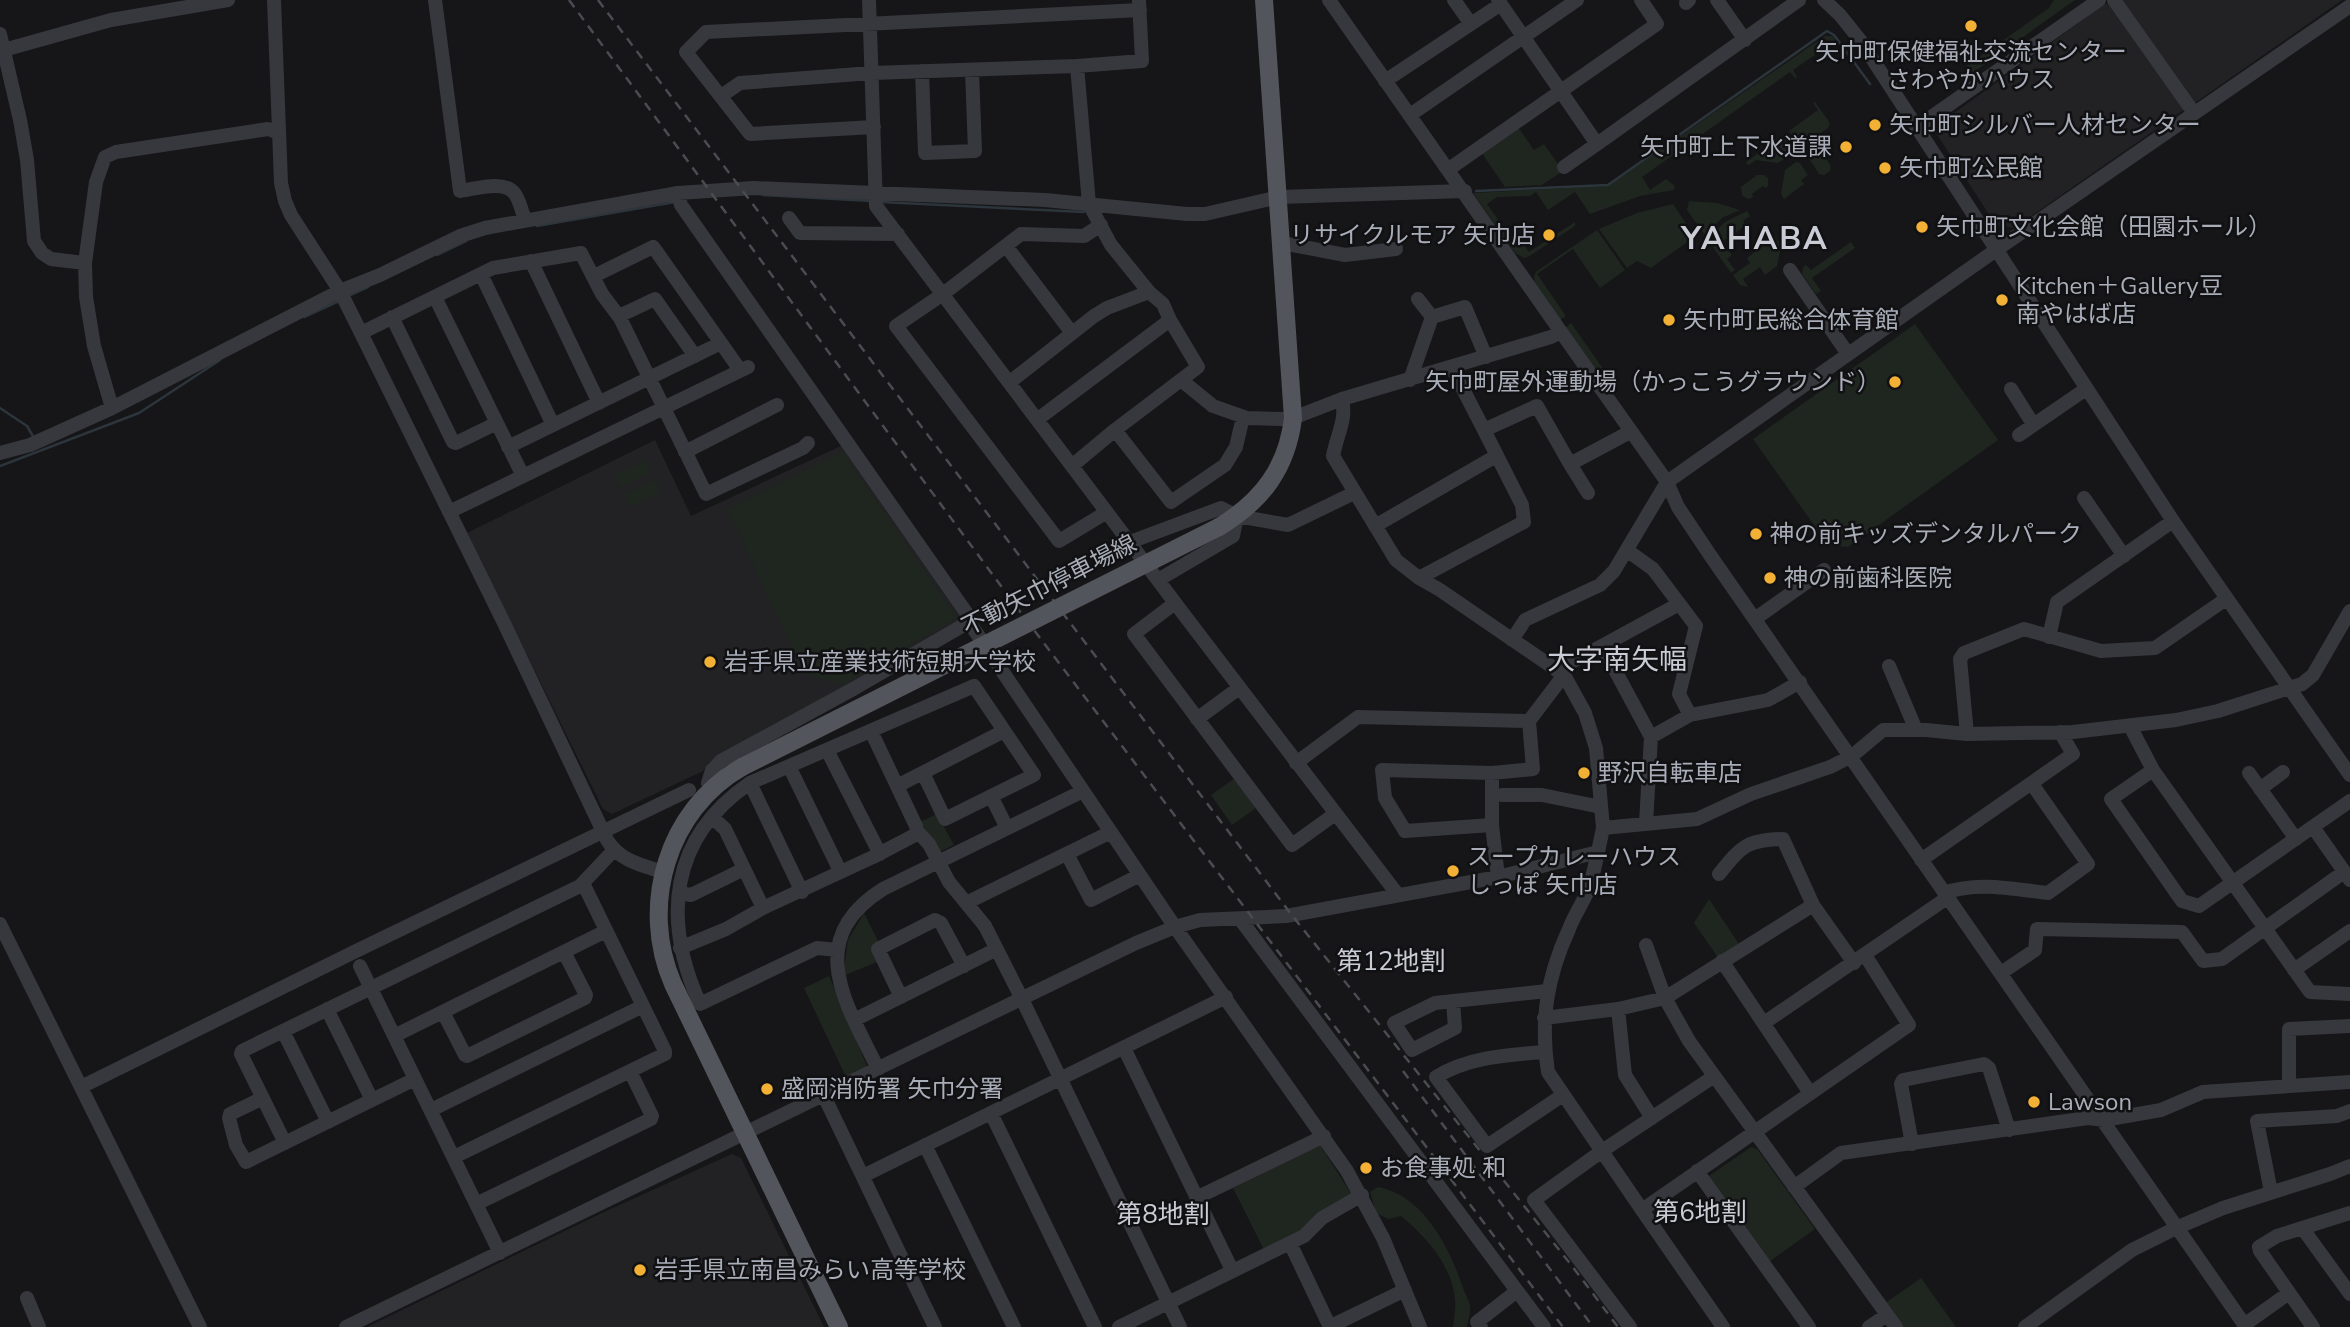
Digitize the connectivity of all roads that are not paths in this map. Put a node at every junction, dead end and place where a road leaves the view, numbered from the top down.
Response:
1 (228, 0) edge
2 (274, 0) edge
3 (435, 0) edge
4 (869, 0) edge
5 (1264, 0) edge
6 (1329, 0) edge
7 (1454, 0) edge
8 (1577, 0) edge
9 (1641, 0) edge
10 (1717, 0) edge
11 (1799, 0) edge
12 (1824, 0) edge
13 (2099, 0) edge
14 (2114, 0) edge
15 (1500, 2) edge
16 (1139, 5) edge
17 (2350, 6) edge
18 (871, 24) junction
19 (1471, 24) junction
20 (0, 34) edge
21 (1522, 37) junction
22 (1745, 40) junction
23 (2, 51) edge
24 (1077, 66) junction
25 (972, 70) junction
26 (922, 71) junction
27 (872, 73) junction
28 (1385, 81) junction
29 (1560, 92) junction
30 (721, 96) junction
31 (2194, 113) junction
32 (1410, 116) junction
33 (874, 127) junction
34 (1917, 127) junction
35 (279, 133) junction
36 (1597, 144) junction
37 (1563, 167) dead end
38 (1449, 169) junction
39 (1465, 191) junction
40 (1279, 197) junction
41 (876, 198) junction
42 (679, 199) junction
43 (1095, 213) junction
44 (789, 218) dead end
45 (525, 220) junction
46 (898, 234) junction
47 (1282, 243) junction
48 (1006, 246) junction
49 (1396, 249) dead end
50 (1996, 250) junction
51 (531, 261) junction
52 (85, 263) junction
53 (1790, 270) dead end
54 (481, 274) junction
55 (594, 276) junction
56 (1149, 292) junction
57 (943, 294) junction
58 (342, 295) junction
59 (435, 297) junction
60 (1418, 299) dead end
61 (619, 316) junction
62 (392, 317) junction
63 (1432, 317) junction
64 (1170, 320) junction
65 (1561, 332) junction
66 (361, 333) junction
67 (1072, 333) junction
68 (722, 343) junction
69 (1848, 355) junction
70 (695, 356) junction
71 (1486, 357) junction
72 (1452, 368) junction
73 (650, 378) junction
74 (1181, 380) junction
75 (1410, 380) junction
76 (1010, 382) junction
77 (2086, 389) junction
78 (2011, 390) dead end
79 (1342, 398) junction
80 (599, 403) junction
81 (777, 405) dead end
82 (112, 408) junction
83 (664, 408) junction
84 (1243, 417) junction
85 (1293, 418) junction
86 (1038, 419) junction
87 (497, 423) junction
88 (2033, 424) junction
89 (553, 425) junction
90 (1115, 430) junction
91 (1484, 430) junction
92 (1630, 432) junction
93 (2019, 435) dead end
94 (808, 443) dead end
95 (508, 447) junction
96 (685, 452) junction
97 (0, 453) edge
98 (1496, 456) junction
99 (1570, 464) junction
100 (1073, 466) junction
101 (523, 477) junction
102 (1667, 482) junction
103 (1354, 493) junction
104 (1588, 493) dead end
105 (2084, 498) dead end
106 (449, 512) junction
107 (1107, 512) junction
108 (1237, 516) junction
109 (2173, 521) junction
110 (1375, 526) junction
111 (1130, 542) junction
112 (1628, 551) junction
113 (2124, 556) junction
114 (1824, 570) dead end
115 (1419, 578) junction
116 (1158, 580) junction
117 (2226, 599) junction
118 (1175, 603) junction
119 (1679, 604) junction
120 (2350, 611) edge
121 (1756, 618) junction
122 (969, 622) junction
123 (2049, 636) junction
124 (1512, 640) junction
125 (1602, 646) junction
126 (1889, 666) dead end
127 (1560, 673) junction
128 (1800, 682) junction
129 (2288, 687) junction
130 (1239, 688) junction
131 (1690, 715) junction
132 (1198, 719) junction
133 (1529, 721) junction
134 (2130, 726) junction
135 (1916, 730) junction
136 (871, 731) junction
137 (1004, 731) junction
138 (2060, 733) junction
139 (1967, 734) junction
140 (1651, 737) junction
141 (827, 750) junction
142 (1852, 756) junction
143 (1296, 763) junction
144 (789, 766) junction
145 (2153, 770) junction
146 (2283, 772) dead end
147 (923, 773) junction
148 (1492, 773) junction
149 (2249, 773) dead end
150 (746, 775) junction
151 (2350, 775) edge
152 (2032, 784) junction
153 (897, 786) junction
154 (2260, 789) junction
155 (689, 790) dead end
156 (711, 790) junction
157 (1083, 791) junction
158 (1502, 795) dead end
159 (991, 796) junction
160 (2350, 801) edge
161 (1601, 807) junction
162 (1335, 814) junction
163 (712, 817) junction
164 (1646, 823) junction
165 (1492, 825) junction
166 (2313, 827) junction
167 (1007, 828) junction
168 (1602, 828) junction
169 (917, 831) junction
170 (603, 832) junction
171 (1111, 832) junction
172 (2295, 839) junction
173 (614, 850) junction
174 (1598, 852) junction
175 (880, 854) junction
176 (1067, 854) junction
177 (1922, 860) junction
178 (938, 862) junction
179 (744, 869) junction
180 (840, 871) junction
181 (663, 872) junction
182 (1719, 874) dead end
183 (1140, 875) junction
184 (2347, 876) edge
185 (1498, 877) junction
186 (583, 883) junction
187 (2232, 884) junction
188 (803, 892) junction
189 (678, 893) junction
190 (1398, 895) junction
191 (1945, 895) junction
192 (966, 903) junction
193 (1813, 905) junction
194 (763, 908) junction
195 (1240, 919) junction
196 (0, 924) edge
197 (1175, 926) junction
198 (2264, 929) junction
199 (606, 931) junction
200 (2350, 931) edge
201 (1646, 945) dead end
202 (680, 948) junction
203 (997, 949) junction
204 (838, 950) junction
205 (564, 952) junction
206 (1860, 959) junction
207 (1721, 961) junction
208 (964, 966) junction
209 (360, 967) dead end
210 (2294, 970) junction
211 (2001, 974) junction
212 (371, 988) junction
213 (1547, 991) junction
214 (2350, 993) edge
215 (901, 997) junction
216 (1226, 997) junction
217 (1665, 998) junction
218 (1022, 999) junction
219 (1453, 1001) dead end
220 (643, 1006) junction
221 (327, 1009) junction
222 (1618, 1009) junction
223 (443, 1012) junction
224 (1544, 1018) junction
225 (854, 1020) junction
226 (1764, 1023) junction
227 (2350, 1026) edge
228 (284, 1031) junction
229 (394, 1036) junction
230 (1124, 1048) junction
231 (1545, 1052) junction
232 (878, 1069) junction
233 (630, 1071) junction
234 (1713, 1077) junction
235 (415, 1079) junction
236 (1060, 1080) junction
237 (2350, 1082) edge
238 (2289, 1086) junction
239 (81, 1087) junction
240 (1810, 1093) junction
241 (1563, 1095) junction
242 (824, 1096) junction
243 (263, 1098) junction
244 (372, 1100) junction
245 (430, 1110) junction
246 (2350, 1111) edge
247 (991, 1113) junction
248 (1652, 1118) junction
249 (2104, 1120) junction
250 (328, 1122) junction
251 (2009, 1130) junction
252 (1754, 1131) junction
253 (746, 1133) junction
254 (1324, 1136) junction
255 (285, 1143) junction
256 (1912, 1143) junction
257 (925, 1145) junction
258 (1602, 1151) junction
259 (454, 1157) junction
260 (2350, 1166) edge
261 (1698, 1171) junction
262 (863, 1176) junction
263 (1794, 1187) junction
264 (2271, 1192) junction
265 (1362, 1195) junction
266 (1196, 1198) junction
267 (476, 1204) junction
268 (1642, 1210) junction
269 (2350, 1213) edge
270 (2176, 1228) junction
271 (2304, 1229) junction
272 (1290, 1243) junction
273 (500, 1253) junction
274 (1233, 1270) junction
275 (1405, 1290) junction
276 (1517, 1291) junction
277 (2289, 1293) junction
278 (2350, 1294) edge
279 (27, 1297) dead end
280 (1168, 1303) junction
281 (1887, 1315) junction
282 (2245, 1326) edge
283 (39, 1327) edge
284 (200, 1327) edge
285 (346, 1327) edge
286 (839, 1327) edge
287 (935, 1327) edge
288 (1014, 1327) edge
289 (1095, 1327) edge
290 (1119, 1327) edge
291 (1180, 1327) edge
292 (1329, 1327) edge
293 (1420, 1327) edge
294 (1480, 1327) edge
295 (1544, 1327) edge
296 (1630, 1327) edge
297 (1723, 1327) edge
298 (1809, 1327) edge
299 (1869, 1327) edge
300 (1896, 1327) edge
301 (2025, 1327) edge
302 (2313, 1327) edge

1 - 23 street
2 - 35 street
3 - 45 street
4 - 18 street
5 - 40 main road, 不動矢巾停車場線
6 - 28 street
7 - 19 street
8 - 21 street
9 - 29 street
10 - 22 street
11 - 22 street
12 - 34 street
13 - 34 street
14 - 31 street
15 - 19 street
15 - 21 street
16 - 18 street
16 - 24 street
17 - 31 street
18 - 27 street
18 - 30 street
19 - 28 street
20 - 23 street
21 - 29 street
21 - 32 street
22 - 36 street
23 - 52 street
24 - 25 street
24 - 43 street
25 - 26 street
25 - 26 street
26 - 27 street
27 - 30 street
27 - 33 street
28 - 32 street
29 - 36 street
29 - 38 street
30 - 33 street
31 - 50 street
32 - 38 street
33 - 41 street
34 - 50 street
35 - 52 street
35 - 58 street
36 - 37 street
38 - 39 street
39 - 40 street
39 - 65 street
40 - 43 street
40 - 47 main road, 不動矢巾停車場線
41 - 42 street
41 - 43 street
41 - 46 street
42 - 45 street
42 - 122 street
43 - 48 street
43 - 56 street
44 - 46 street
45 - 58 street
46 - 57 street
47 - 49 street
47 - 85 main road, 不動矢巾停車場線
48 - 57 street
48 - 67 street
50 - 69 street
50 - 77 street
51 - 54 street
51 - 55 street
51 - 80 street
52 - 82 street
53 - 69 street
54 - 59 street
54 - 89 street
55 - 61 street
55 - 68 street
56 - 64 street
56 - 67 street
57 - 76 street
57 - 107 street
58 - 66 street
58 - 82 street
59 - 62 street
59 - 87 street
60 - 63 street
61 - 70 street
61 - 73 street
62 - 66 street
62 - 87 street
63 - 71 street
63 - 75 street
64 - 74 street
64 - 86 street
65 - 71 street
65 - 92 street
66 - 106 street
67 - 76 street
68 - 70 street
68 - 83 street
69 - 102 street
70 - 73 street
71 - 72 street
72 - 75 street
72 - 91 street
73 - 80 street
73 - 83 street
74 - 84 street
74 - 90 street
75 - 79 street
76 - 86 street
77 - 88 street
77 - 109 street
78 - 88 street
79 - 85 street
79 - 103 street
80 - 89 street
81 - 96 street
82 - 97 street
83 - 96 street
83 - 101 street
84 - 85 street
84 - 90 street
85 - 108 main road, 不動矢巾停車場線
86 - 100 street
87 - 95 street
88 - 93 street
89 - 95 street
90 - 100 street
91 - 98 street
91 - 99 street
92 - 99 street
92 - 102 street
94 - 96 street
95 - 101 street
98 - 110 street
98 - 115 street
99 - 104 street
100 - 107 street
101 - 106 street
102 - 112 street
102 - 121 street
103 - 108 street
103 - 110 street
105 - 113 street
106 - 170 street
107 - 111 street
108 - 111 street
108 - 116 street
108 - 150 main road, 不動矢巾停車場線, bridge
109 - 113 street
109 - 117 street
110 - 115 street
111 - 116 street
112 - 119 street
112 - 124 street
113 - 123 street
114 - 121 street
115 - 124 street
116 - 118 street
117 - 123 street
117 - 129 street
118 - 130 street
118 - 132 street
119 - 125 street
119 - 131 street
120 - 129 street
121 - 128 street
122 - 156 street
122 - 157 street
123 - 139 street
124 - 127 street
125 - 127 street
125 - 140 street
126 - 135 street
127 - 133 street
127 - 161 street
128 - 131 street
128 - 142 street
129 - 134 street
129 - 151 street
130 - 132 street
130 - 143 street
131 - 140 street
132 - 162 street
133 - 143 street
133 - 148 street
134 - 138 street
134 - 145 street
135 - 139 street
135 - 142 street
136 - 137 street
136 - 141 street
136 - 153 street
137 - 147 street
137 - 159 street
138 - 139 street
138 - 152 street
140 - 164 street
141 - 144 street
141 - 175 street
142 - 164 street
142 - 177 street
143 - 162 street
144 - 150 street
144 - 180 street
145 - 187 street
145 - 187 street
146 - 154 street
147 - 153 street
147 - 159 street
148 - 165 street
148 - 165 street
149 - 154 street
150 - 156 main road, 不動矢巾停車場線
150 - 163 street
150 - 188 street
152 - 177 street
152 - 191 street
153 - 169 street
154 - 172 street
155 - 170 street
156 - 181 main road, 不動矢巾停車場線
157 - 167 street
157 - 171 street
158 - 161 street
159 - 167 street
160 - 166 street
161 - 168 street
162 - 190 street
163 - 179 street
163 - 189 street
164 - 168 street
165 - 185 street
166 - 172 street
166 - 184 street
167 - 178 street
168 - 174 street
169 - 175 street
169 - 178 street
170 - 173 street
170 - 239 street
171 - 176 street
171 - 183 street
172 - 187 street
173 - 181 street
173 - 186 street
174 - 185 street
174 - 213 street
175 - 180 street
176 - 183 street
176 - 192 street
177 - 191 street
178 - 192 street
178 - 204 street
179 - 189 street
179 - 194 street
180 - 188 street
181 - 253 main road, 不動矢巾停車場線
182 - 193 street
183 - 197 street
184 - 198 street
185 - 190 street
186 - 199 street
186 - 212 street
187 - 198 street
188 - 194 street
189 - 202 street
190 - 195 street
191 - 206 street
191 - 211 street
192 - 203 street
193 - 206 street
193 - 207 street
194 - 202 street
195 - 197 street
195 - 276 street
196 - 239 street
197 - 216 street
197 - 218 street
198 - 210 street
198 - 211 street
199 - 205 street
199 - 220 street
200 - 210 street
201 - 217 street
202 - 204 street
203 - 208 street
203 - 218 street
204 - 225 street
205 - 223 street
205 - 223 street
206 - 226 street
206 - 240 street
207 - 217 street
207 - 226 street
208 - 215 street
208 - 215 street
209 - 212 street
210 - 214 street
211 - 249 street
212 - 221 street
212 - 229 street
213 - 219 street
213 - 224 street
215 - 225 street
216 - 230 street
216 - 254 street
217 - 222 street
217 - 234 street
218 - 232 street
218 - 236 street
220 - 233 street
220 - 245 street
221 - 228 street
221 - 244 street
222 - 224 street
222 - 248 street
223 - 229 street
224 - 231 street
225 - 232 street
226 - 240 street
227 - 238 street
228 - 243 street
228 - 250 street
229 - 235 street
230 - 236 street
230 - 266 street
231 - 241 street
231 - 241 street
232 - 242 street
233 - 259 street
233 - 267 street
234 - 248 street
234 - 252 street
235 - 244 street
235 - 245 street
236 - 247 street
236 - 280 street
237 - 238 street
238 - 249 street
239 - 284 street
240 - 252 street
241 - 258 street
242 - 253 street
242 - 262 street
243 - 255 street
243 - 255 street
244 - 250 street
245 - 259 street
246 - 264 street
247 - 257 street
247 - 289 street
248 - 258 street
249 - 251 street
249 - 270 street
250 - 255 street
251 - 256 street
251 - 256 street
252 - 261 street
252 - 263 street
253 - 273 street
253 - 286 main road, 不動矢巾停車場線
254 - 265 street
254 - 266 street
256 - 263 street
257 - 262 street
257 - 288 street
258 - 268 street
258 - 296 street
259 - 267 street
260 - 264 street
261 - 268 street
261 - 298 street
262 - 287 street
263 - 281 street
264 - 270 street
265 - 272 street
265 - 275 street
266 - 274 street
267 - 273 street
268 - 297 street
269 - 271 street
270 - 282 street
270 - 301 street
271 - 277 street
271 - 278 street
272 - 274 street
272 - 292 street
273 - 285 street
274 - 280 street
275 - 292 street
275 - 293 street
276 - 294 street
276 - 295 street
277 - 282 street
277 - 302 street
279 - 283 street
280 - 290 street
280 - 291 street
281 - 299 street
281 - 300 street

